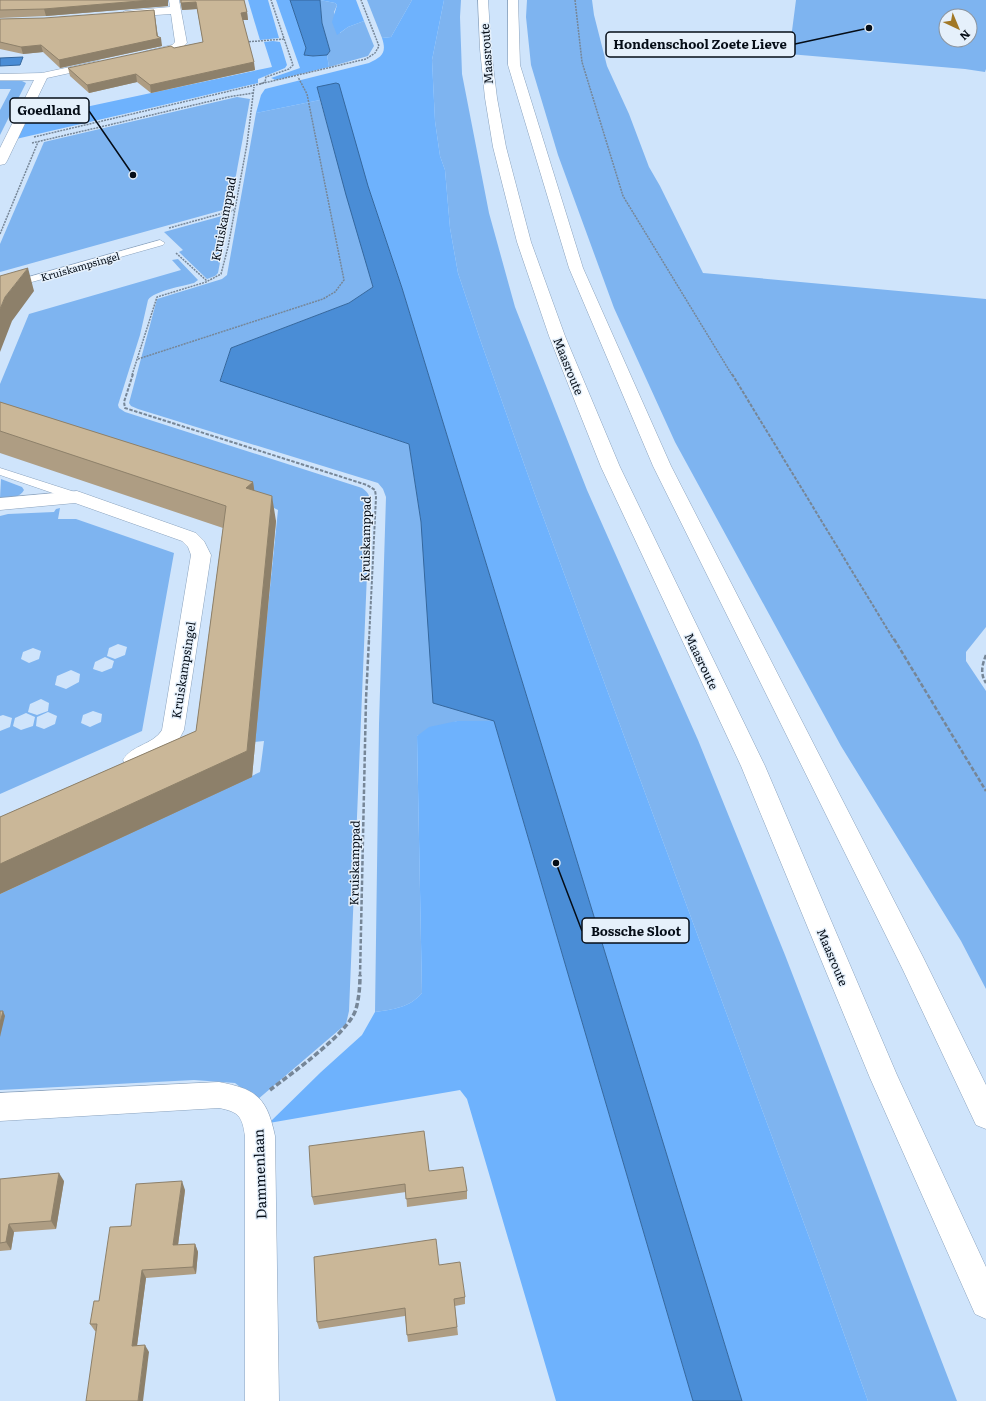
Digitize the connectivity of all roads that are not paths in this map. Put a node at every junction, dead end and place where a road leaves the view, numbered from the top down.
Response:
1 (483, 0) edge
2 (513, 0) edge
3 (175, 5) edge
4 (114, 15) edge
5 (135, 57) edge
6 (111, 62) edge
7 (42, 76) junction
8 (0, 77) edge
9 (0, 161) edge
10 (160, 243) road end
11 (0, 288) edge
12 (0, 471) edge
13 (77, 497) junction
14 (0, 504) edge
15 (120, 766) edge
16 (0, 1107) edge
17 (986, 1115) edge
18 (986, 1302) edge
19 (262, 1401) edge

1 - 18 main road, Maasroute
2 - 17 main road
3 - 4 main road
3 - 5 main road
6 - 7 main road
7 - 8 main road
7 - 9 main road
10 - 11 lane, Kruiskampsingel
12 - 13 lane, Kruiskampsingel
13 - 14 main road, Kruiskampsingel
13 - 15 main road, Kruiskampsingel
16 - 19 main road, Dammenlaan

